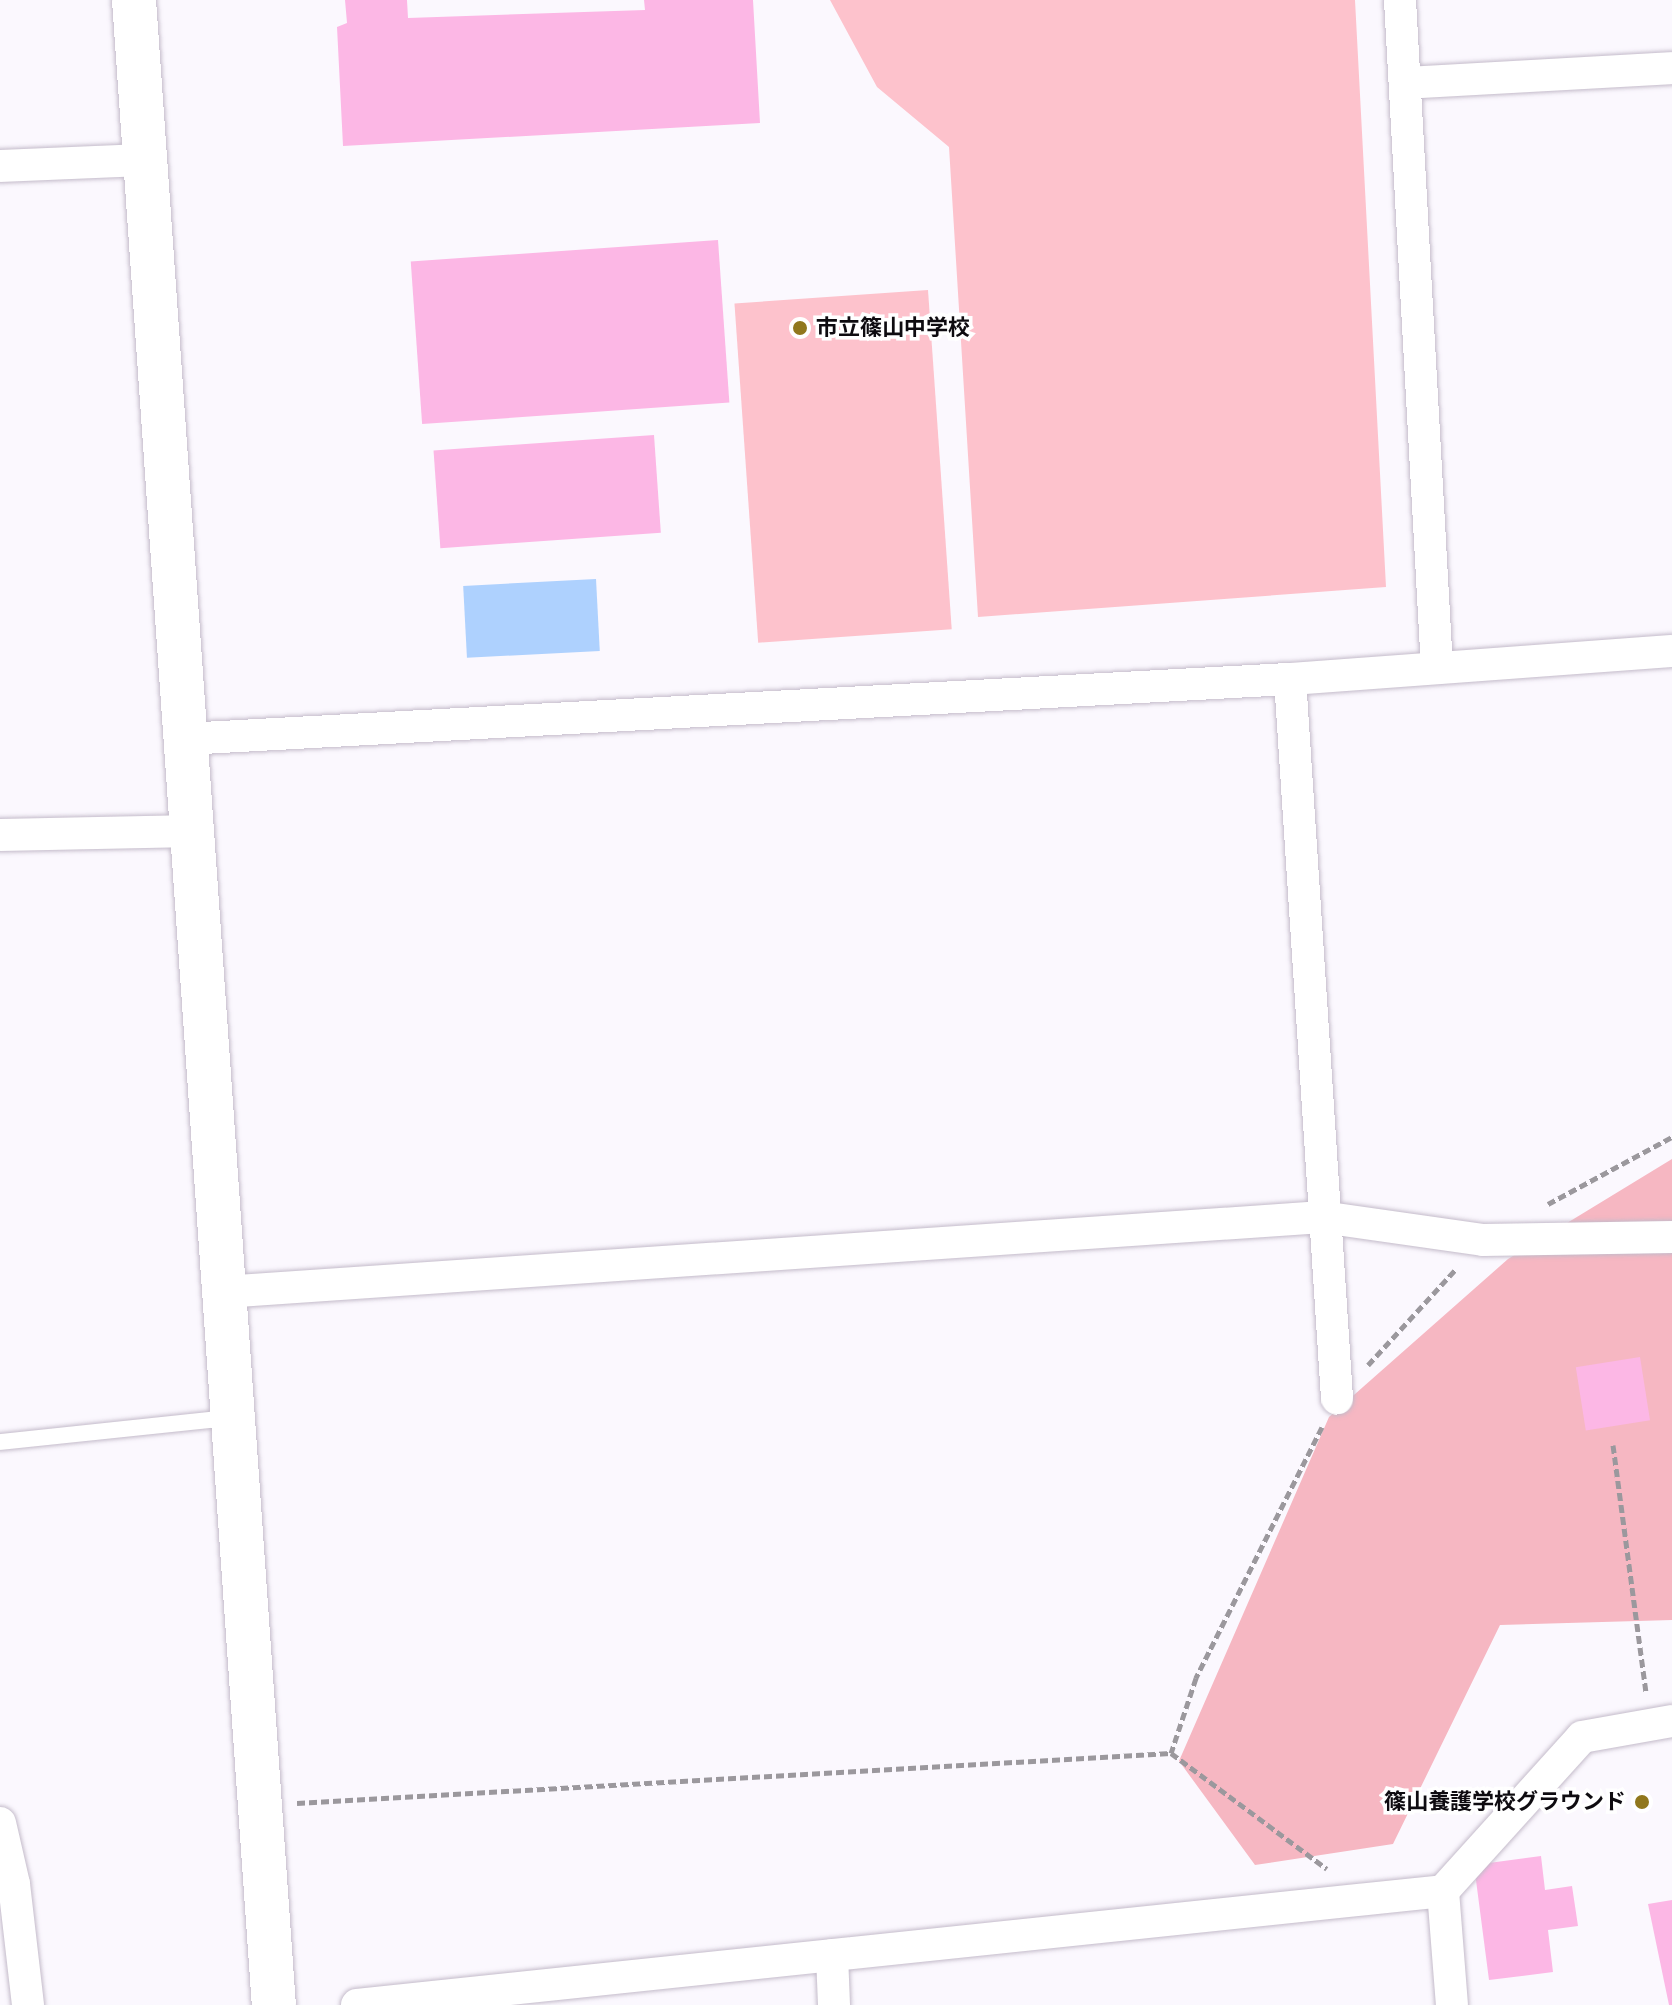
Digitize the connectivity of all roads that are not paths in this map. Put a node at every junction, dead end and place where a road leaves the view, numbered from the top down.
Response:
1 (134, 0) edge
2 (1400, 0) edge
3 (1672, 68) edge
4 (1405, 83) junction
5 (145, 160) junction
6 (0, 166) edge
7 (1672, 651) edge
8 (1437, 668) junction
9 (1290, 679) junction
10 (184, 739) junction
11 (190, 831) junction
12 (0, 835) edge
13 (1322, 1217) junction
14 (1672, 1237) edge
15 (223, 1292) junction
16 (1337, 1398) road end
17 (231, 1418) junction
18 (0, 1442) edge
19 (1661, 1723) edge
20 (0, 1823) edge
21 (1443, 1891) junction
22 (832, 1955) junction
23 (28, 2005) edge
24 (274, 2005) edge
25 (357, 2005) edge
26 (834, 2005) edge
27 (1452, 2005) edge

1 - 5 street
2 - 4 street
3 - 4 street
4 - 8 street
5 - 6 street
5 - 10 street
7 - 8 street
8 - 9 street
9 - 10 street
9 - 13 street
10 - 11 street
11 - 12 street
11 - 15 street
13 - 14 street
13 - 15 street
13 - 16 street
15 - 17 street
17 - 18 lane
17 - 24 street
19 - 21 street
20 - 23 street
21 - 22 street
21 - 27 street
22 - 25 street
22 - 26 street

